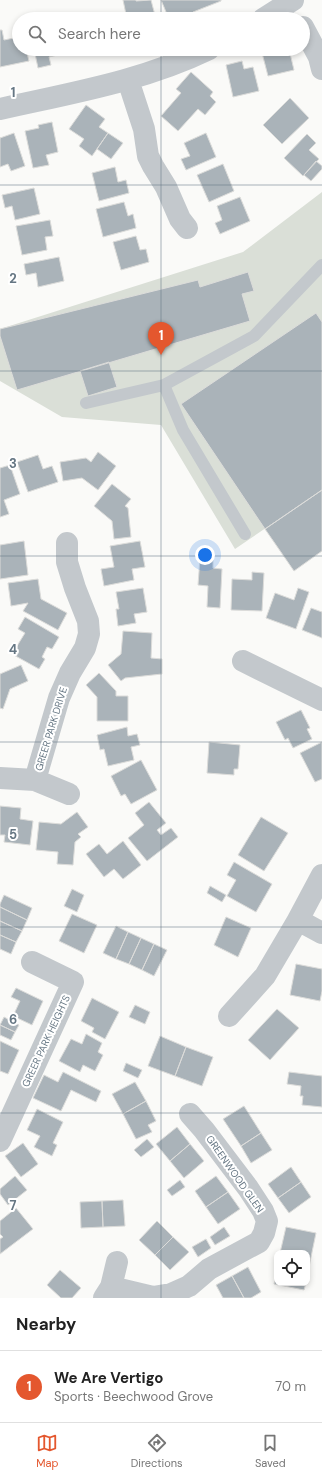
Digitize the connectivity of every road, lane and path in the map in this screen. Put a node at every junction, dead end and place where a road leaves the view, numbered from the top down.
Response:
1 (293, 8) edge
2 (282, 12) edge
3 (310, 41) edge
4 (192, 56) edge
5 (322, 69) edge
6 (128, 80) junction
7 (0, 109) edge
8 (187, 228) dead end
9 (322, 265) edge
10 (164, 385) junction
11 (86, 403) dead end
12 (245, 534) dead end
13 (67, 543) dead end
14 (243, 661) dead end
15 (322, 700) edge
16 (0, 778) edge
17 (35, 780) junction
18 (69, 794) dead end
19 (322, 875) edge
20 (298, 920) junction
21 (322, 933) edge
22 (32, 962) dead end
23 (229, 1016) dead end
24 (190, 1114) dead end
25 (0, 1141) edge
26 (117, 1262) dead end
27 (108, 1292) edge

1 - 2 street
3 - 5 street
4 - 6 street
6 - 7 street
6 - 8 street
9 - 10 lane
10 - 11 lane
10 - 12 lane
13 - 17 street, GREER PARK DRIVE
14 - 15 street
16 - 17 street, GREER PARK DRIVE
17 - 18 street, GREER PARK DRIVE
19 - 20 street
20 - 21 street
20 - 23 street
22 - 25 street, GREER PARK HEIGHTS
24 - 27 street, GREENWOOD GLEN
26 - 27 street, GREENWOOD GLEN

